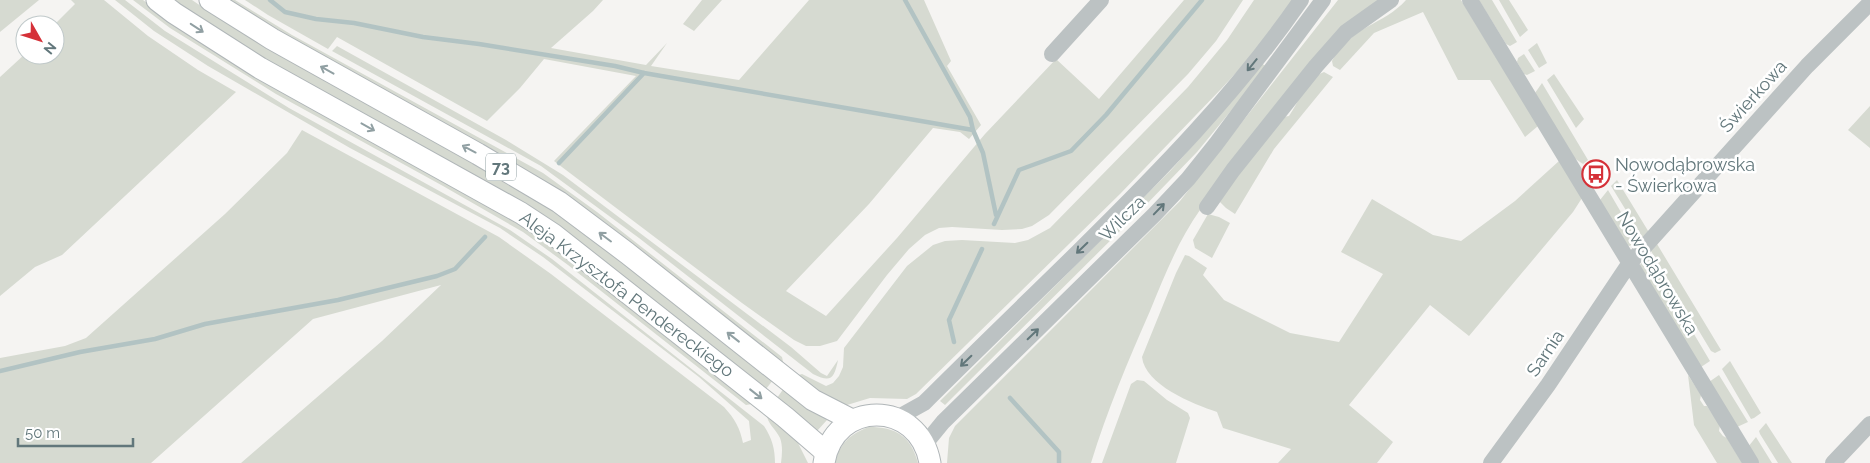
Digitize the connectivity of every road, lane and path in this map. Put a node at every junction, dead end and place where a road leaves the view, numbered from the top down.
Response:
1 (157, 0) edge
2 (210, 0) edge
3 (1101, 0) edge
4 (1300, 0) edge
5 (1323, 0) edge
6 (1391, 0) edge
7 (1470, 0) edge
8 (1870, 3) edge
9 (1052, 54) dead end
10 (1207, 207) dead end
11 (1629, 264) junction
12 (897, 418) junction
13 (852, 420) junction
14 (1870, 424) edge
15 (928, 453) edge
16 (825, 458) edge
17 (1491, 463) edge
18 (1751, 463) edge
19 (1833, 463) edge

1 -> 16 main road, Aleja Krzysztofa Pendereckiego / 73
13 -> 2 main road, Aleja Krzysztofa Pendereckiego / 73
3 - 9 street
4 -> 12 street, Wilcza
15 -> 5 street, Wilcza
6 - 10 street
7 - 11 street, Nowodąbrowska
8 - 11 street, Świerkowa
11 - 17 street, Sarnia
11 - 18 street, Nowodąbrowska
12 - 13 main road, 73
12 - 15 main road, 73
13 - 16 main road, 73
14 - 19 street

